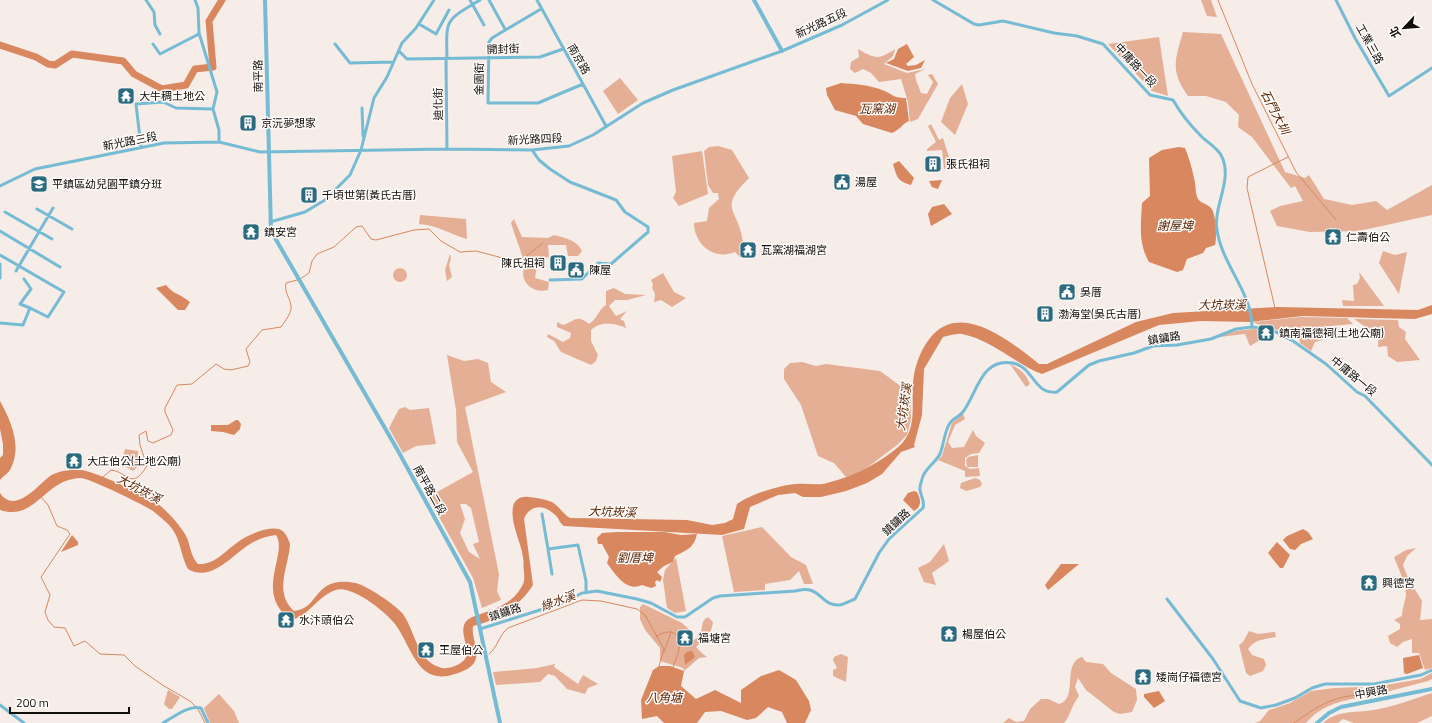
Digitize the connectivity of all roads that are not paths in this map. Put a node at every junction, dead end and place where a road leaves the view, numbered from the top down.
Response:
1 (146, 0) edge
2 (195, 0) edge
3 (265, 0) edge
4 (434, 0) edge
5 (470, 0) edge
6 (480, 0) edge
7 (489, 0) edge
8 (537, 0) edge
9 (754, 0) edge
10 (888, 0) edge
11 (933, 0) edge
12 (1336, 0) edge
13 (472, 5) junction
14 (541, 9) junction
15 (449, 10) dead end
16 (419, 24) junction
17 (484, 25) dead end
18 (506, 29) junction
19 (199, 33) junction
20 (160, 34) dead end
21 (153, 44) dead end
22 (335, 44) dead end
23 (563, 49) junction
24 (399, 51) junction
25 (782, 51) junction
26 (488, 58) junction
27 (446, 60) junction
28 (394, 62) junction
29 (1432, 68) edge
30 (583, 84) junction
31 (362, 108) dead end
32 (213, 109) junction
33 (606, 126) junction
34 (363, 140) junction
35 (219, 142) junction
36 (141, 147) junction
37 (448, 149) junction
38 (361, 150) junction
39 (532, 150) junction
40 (268, 151) junction
41 (0, 186) edge
42 (53, 208) dead end
43 (37, 209) dead end
44 (5, 212) dead end
45 (48, 215) junction
46 (270, 222) junction
47 (72, 229) dead end
48 (0, 231) edge
49 (39, 232) junction
50 (52, 240) dead end
51 (29, 248) junction
52 (0, 255) edge
53 (0, 264) edge
54 (20, 265) junction
55 (60, 267) dead end
56 (16, 271) dead end
57 (0, 278) edge
58 (24, 279) dead end
59 (550, 280) dead end
60 (30, 308) junction
61 (0, 323) edge
62 (1252, 325) junction
63 (1432, 465) edge
64 (542, 514) dead end
65 (548, 549) junction
66 (552, 574) dead end
67 (586, 592) junction
68 (1166, 599) dead end
69 (480, 627) junction
70 (1432, 670) edge
71 (1432, 689) edge
72 (0, 705) edge
73 (24, 723) edge
74 (163, 723) edge
75 (208, 723) edge
76 (500, 723) edge
77 (1317, 723) edge

1 - 20 street
2 - 19 street
3 - 40 street, 南平路
4 - 16 street
5 - 13 street
6 - 13 street, 迪化街
7 - 18 street
8 - 14 street, 南京路
9 - 25 street
10 - 25 street, 新光路五段
11 - 62 street, 中庸路一段
12 - 29 street, 工業三路
13 - 17 street
13 - 27 street, 迪化街
14 - 18 street, 金園街
14 - 23 street, 南京路
15 - 16 street
16 - 24 street
18 - 26 street, 金園街
19 - 21 street
19 - 32 street
22 - 28 street
23 - 26 street, 開封街
23 - 30 street, 南京路
24 - 27 street, 開封街
24 - 28 street
25 - 33 street, 新光路四段
26 - 27 street, 開封街
26 - 30 street, 金園街
27 - 37 street, 迪化街
28 - 34 street
30 - 33 street, 南京路
31 - 34 street
32 - 35 street
32 - 36 street
33 - 39 street, 新光路四段
34 - 38 street
35 - 36 street, 新光路三段
35 - 40 street, 新光路三段
36 - 41 street, 新光路三段
37 - 38 street, 新光路四段
37 - 39 street, 新光路四段
38 - 40 street, 新光路四段
38 - 46 street
39 - 59 street
40 - 46 street
42 - 45 street
43 - 45 street
44 - 49 street
45 - 47 street
45 - 49 street
46 - 69 street, 南平路二段
48 - 51 street
49 - 50 street
49 - 51 street
51 - 54 street
51 - 55 street
52 - 54 street
53 - 57 street
54 - 56 street
54 - 60 street
58 - 60 street
60 - 61 street
62 - 63 street, 中庸路一段
62 - 67 street, 鎮鏞路
64 - 65 street
65 - 66 street
65 - 67 street
67 - 69 street, 鎮鏞路
68 - 70 street
69 - 76 street, 南平路二段
71 - 77 street, 中興路
72 - 73 street
74 - 75 street

